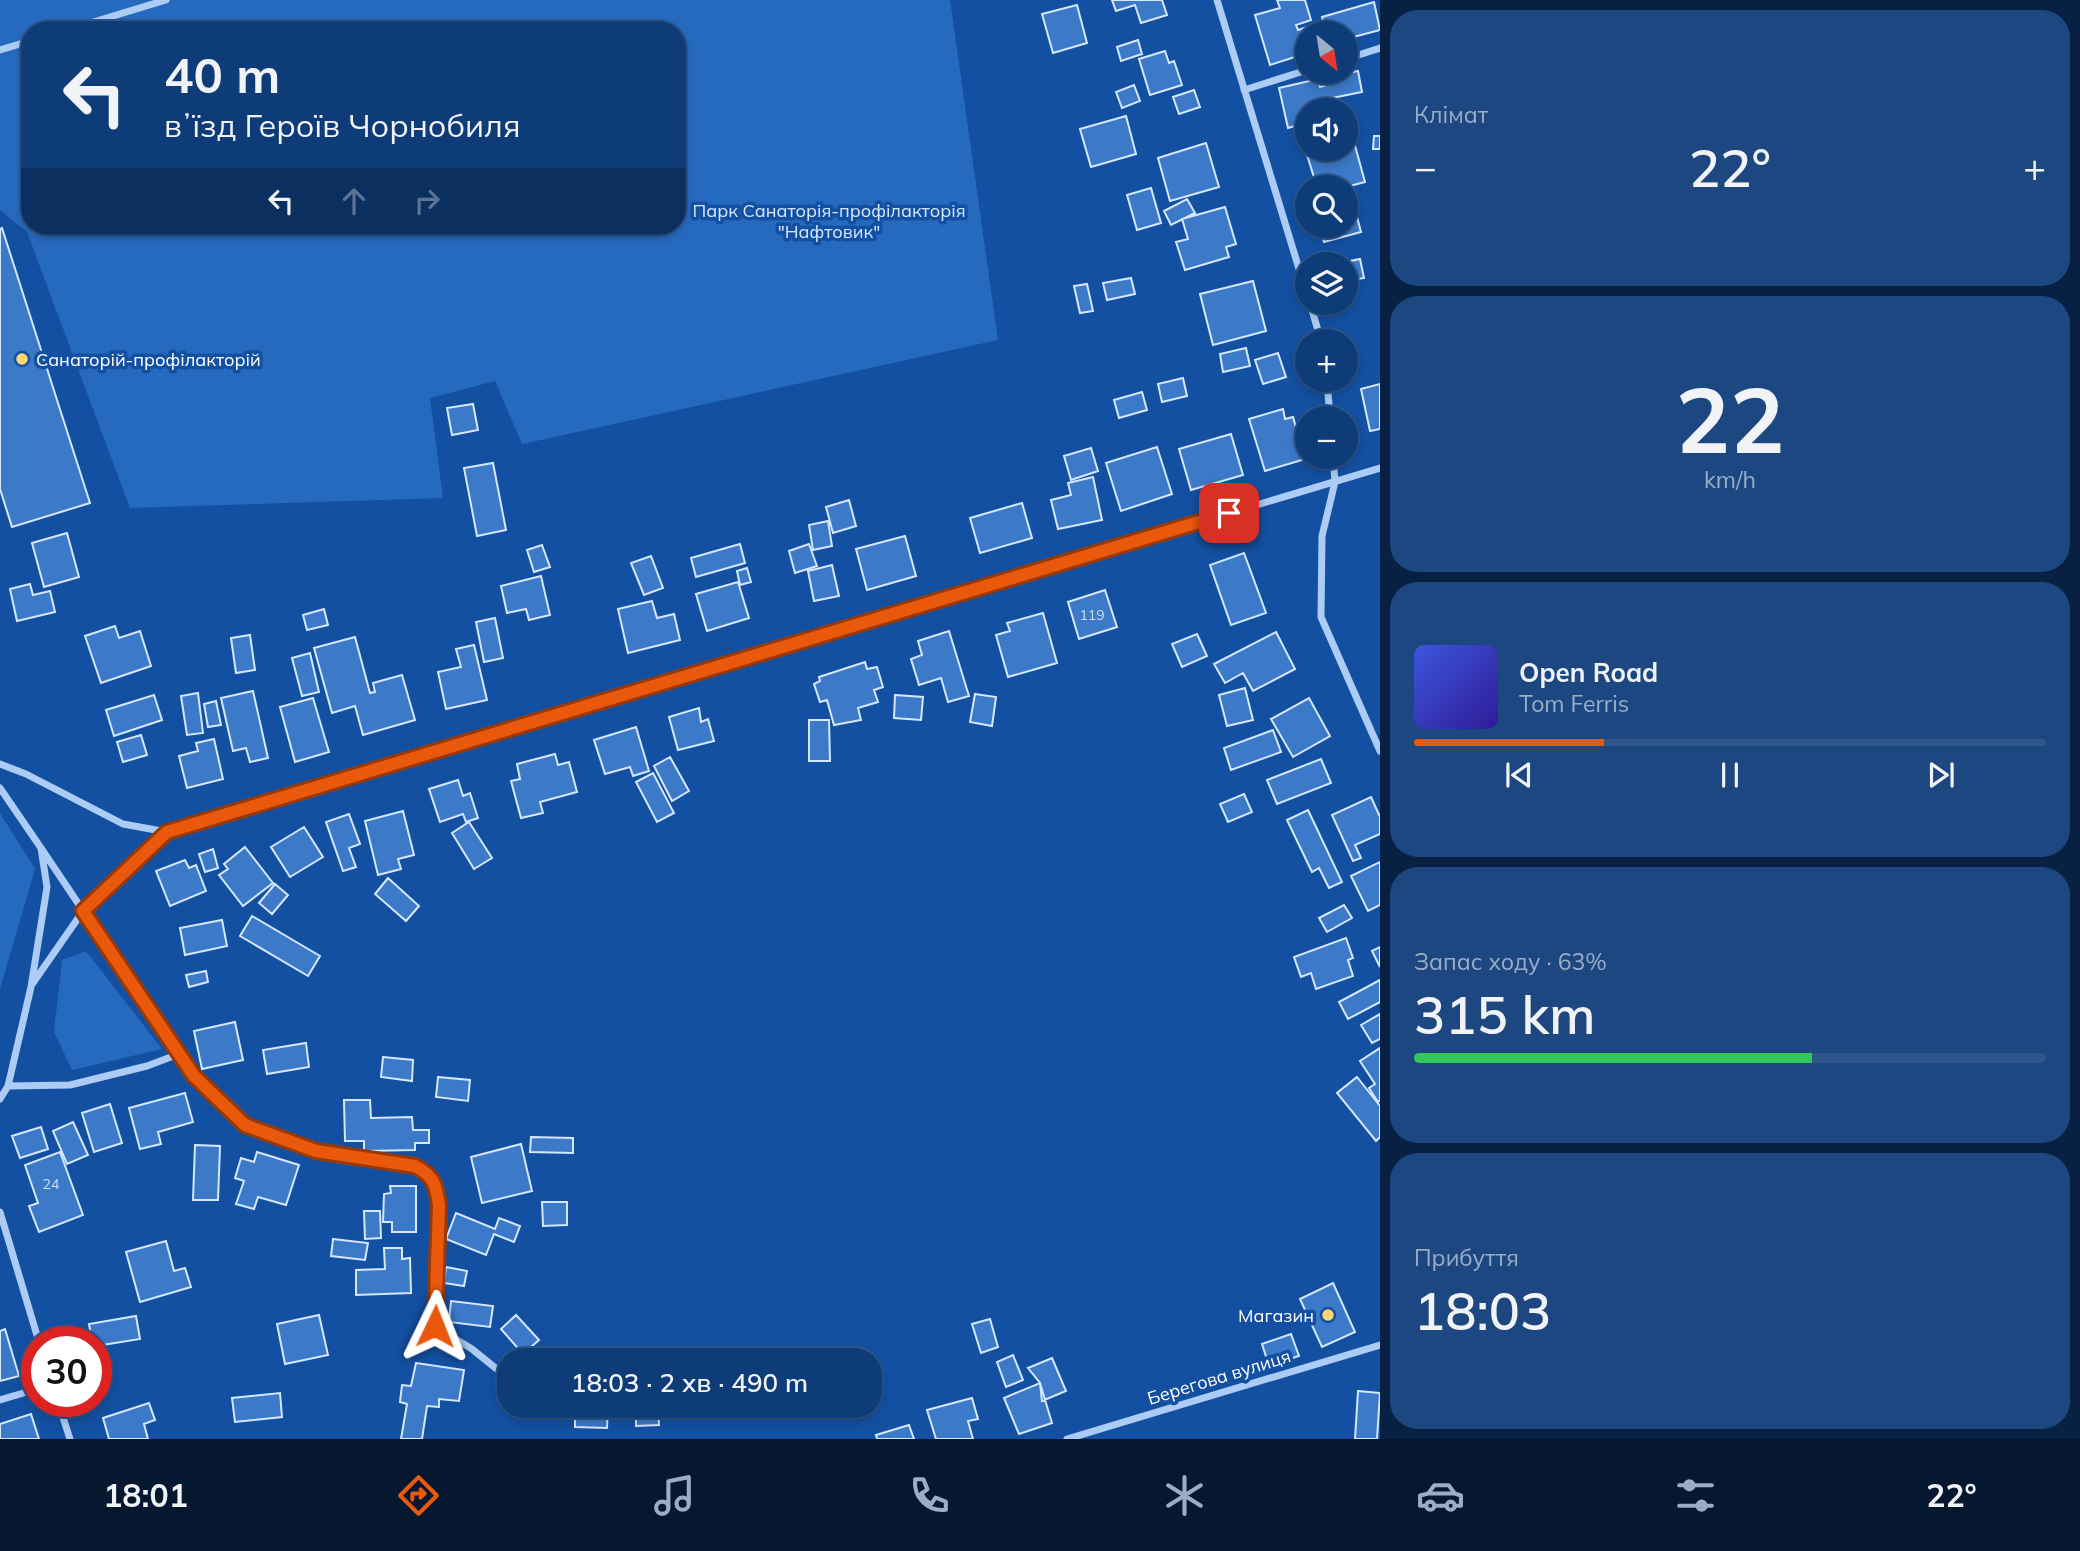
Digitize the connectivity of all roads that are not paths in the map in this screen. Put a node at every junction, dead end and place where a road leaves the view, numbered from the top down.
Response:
1 (166, 0) edge
2 (1217, 0) edge
3 (97, 21) edge
4 (21, 44) edge
5 (1380, 48) edge
6 (0, 50) edge
7 (1358, 55) edge
8 (1295, 74) edge
9 (1244, 90) junction
10 (1295, 256) edge
11 (1380, 468) edge
12 (1334, 469) edge
13 (1335, 482) junction
14 (1380, 751) edge
15 (0, 764) edge
16 (0, 788) edge
17 (167, 832) junction
18 (41, 848) junction
19 (83, 911) junction
20 (31, 987) junction
21 (178, 1054) junction
22 (8, 1086) junction
23 (0, 1098) edge
24 (0, 1212) edge
25 (34, 1326) edge
26 (1380, 1345) edge
27 (497, 1369) edge
28 (21, 1394) edge
29 (0, 1400) edge
30 (63, 1417) edge
31 (70, 1439) edge
32 (1067, 1439) edge

1 - 3 street
2 - 9 street
4 - 6 street
5 - 7 street
8 - 9 street
9 - 10 street
11 - 13 street
12 - 13 street
13 - 14 street
13 - 17 street
15 - 17 street
16 - 18 street
17 - 19 street
18 - 19 street
18 - 20 street
19 - 20 street
19 - 21 street
20 - 22 street
21 - 22 street
21 - 27 street
22 - 23 street
24 - 25 street
26 - 32 street, Берегова вулиця
28 - 29 street
30 - 31 street

